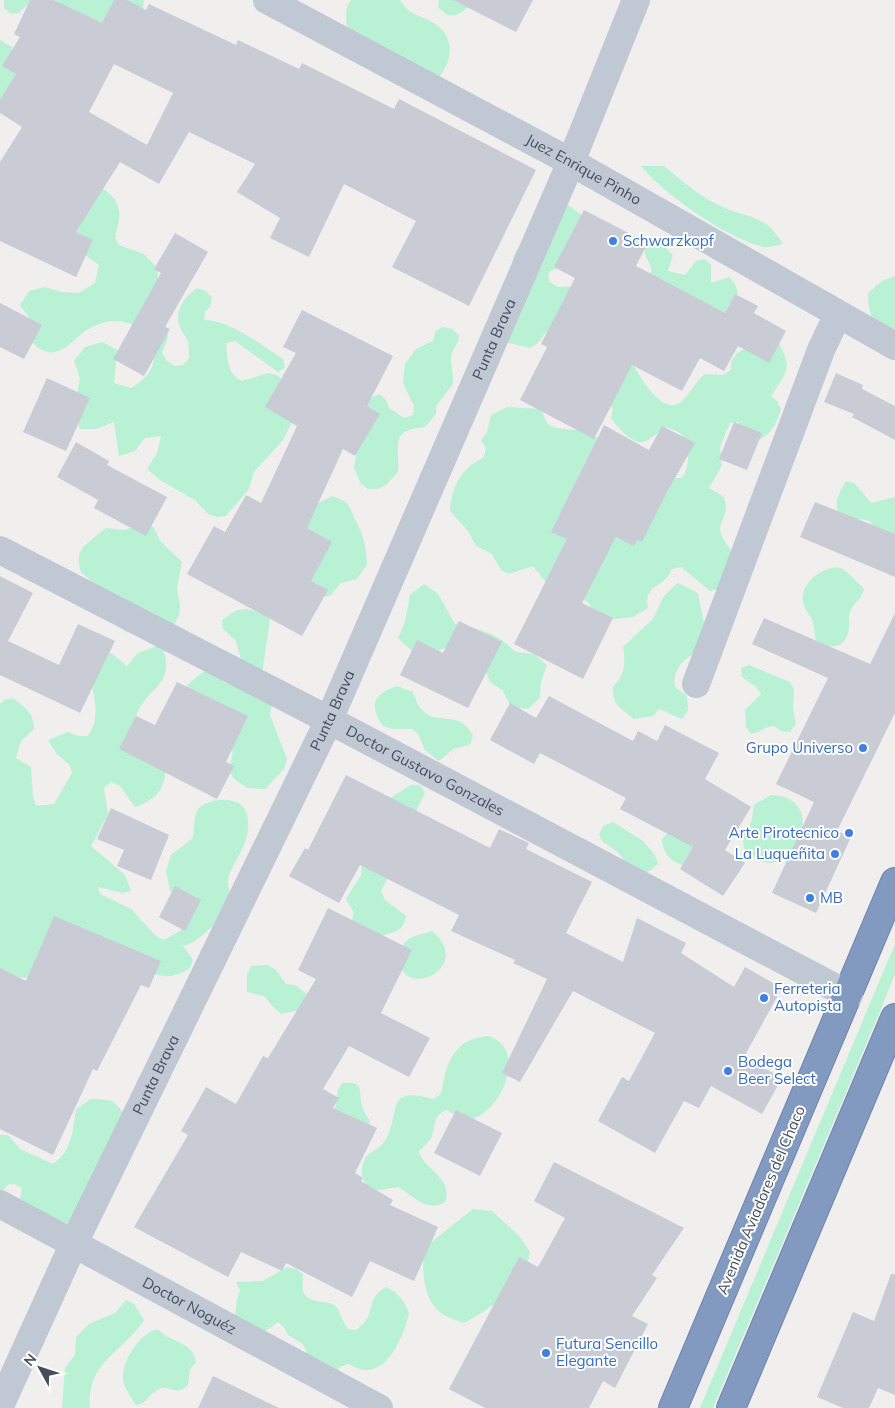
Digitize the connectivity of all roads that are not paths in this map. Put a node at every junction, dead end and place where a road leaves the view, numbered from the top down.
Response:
1 (267, 0) edge
2 (636, 0) edge
3 (571, 162) junction
4 (838, 314) junction
5 (895, 346) edge
6 (0, 550) edge
7 (696, 684) dead end
8 (329, 720) junction
9 (895, 882) edge
10 (848, 995) junction
11 (895, 1018) edge
12 (0, 1204) edge
13 (74, 1243) junction
14 (0, 1406) edge
15 (737, 1406) edge
16 (379, 1408) edge
17 (673, 1408) edge

1 - 3 street, Juez Enrique Pinho
2 - 3 street, Punta Brava
3 - 4 street, Juez Enrique Pinho
3 - 8 street, Punta Brava
4 - 5 street, Juez Enrique Pinho
4 - 7 street
6 - 8 street, Doctor Gustavo Gonzales
8 - 10 street, Doctor Gustavo Gonzales
8 - 13 street, Punta Brava
9 - 10 highway, Avenida Aviadores del Chaco
10 - 17 highway, Avenida Aviadores del Chaco
11 - 15 highway
12 - 13 street, Doctor Noguéz
13 - 14 street, Punta Brava
13 - 16 street, Doctor Noguéz

